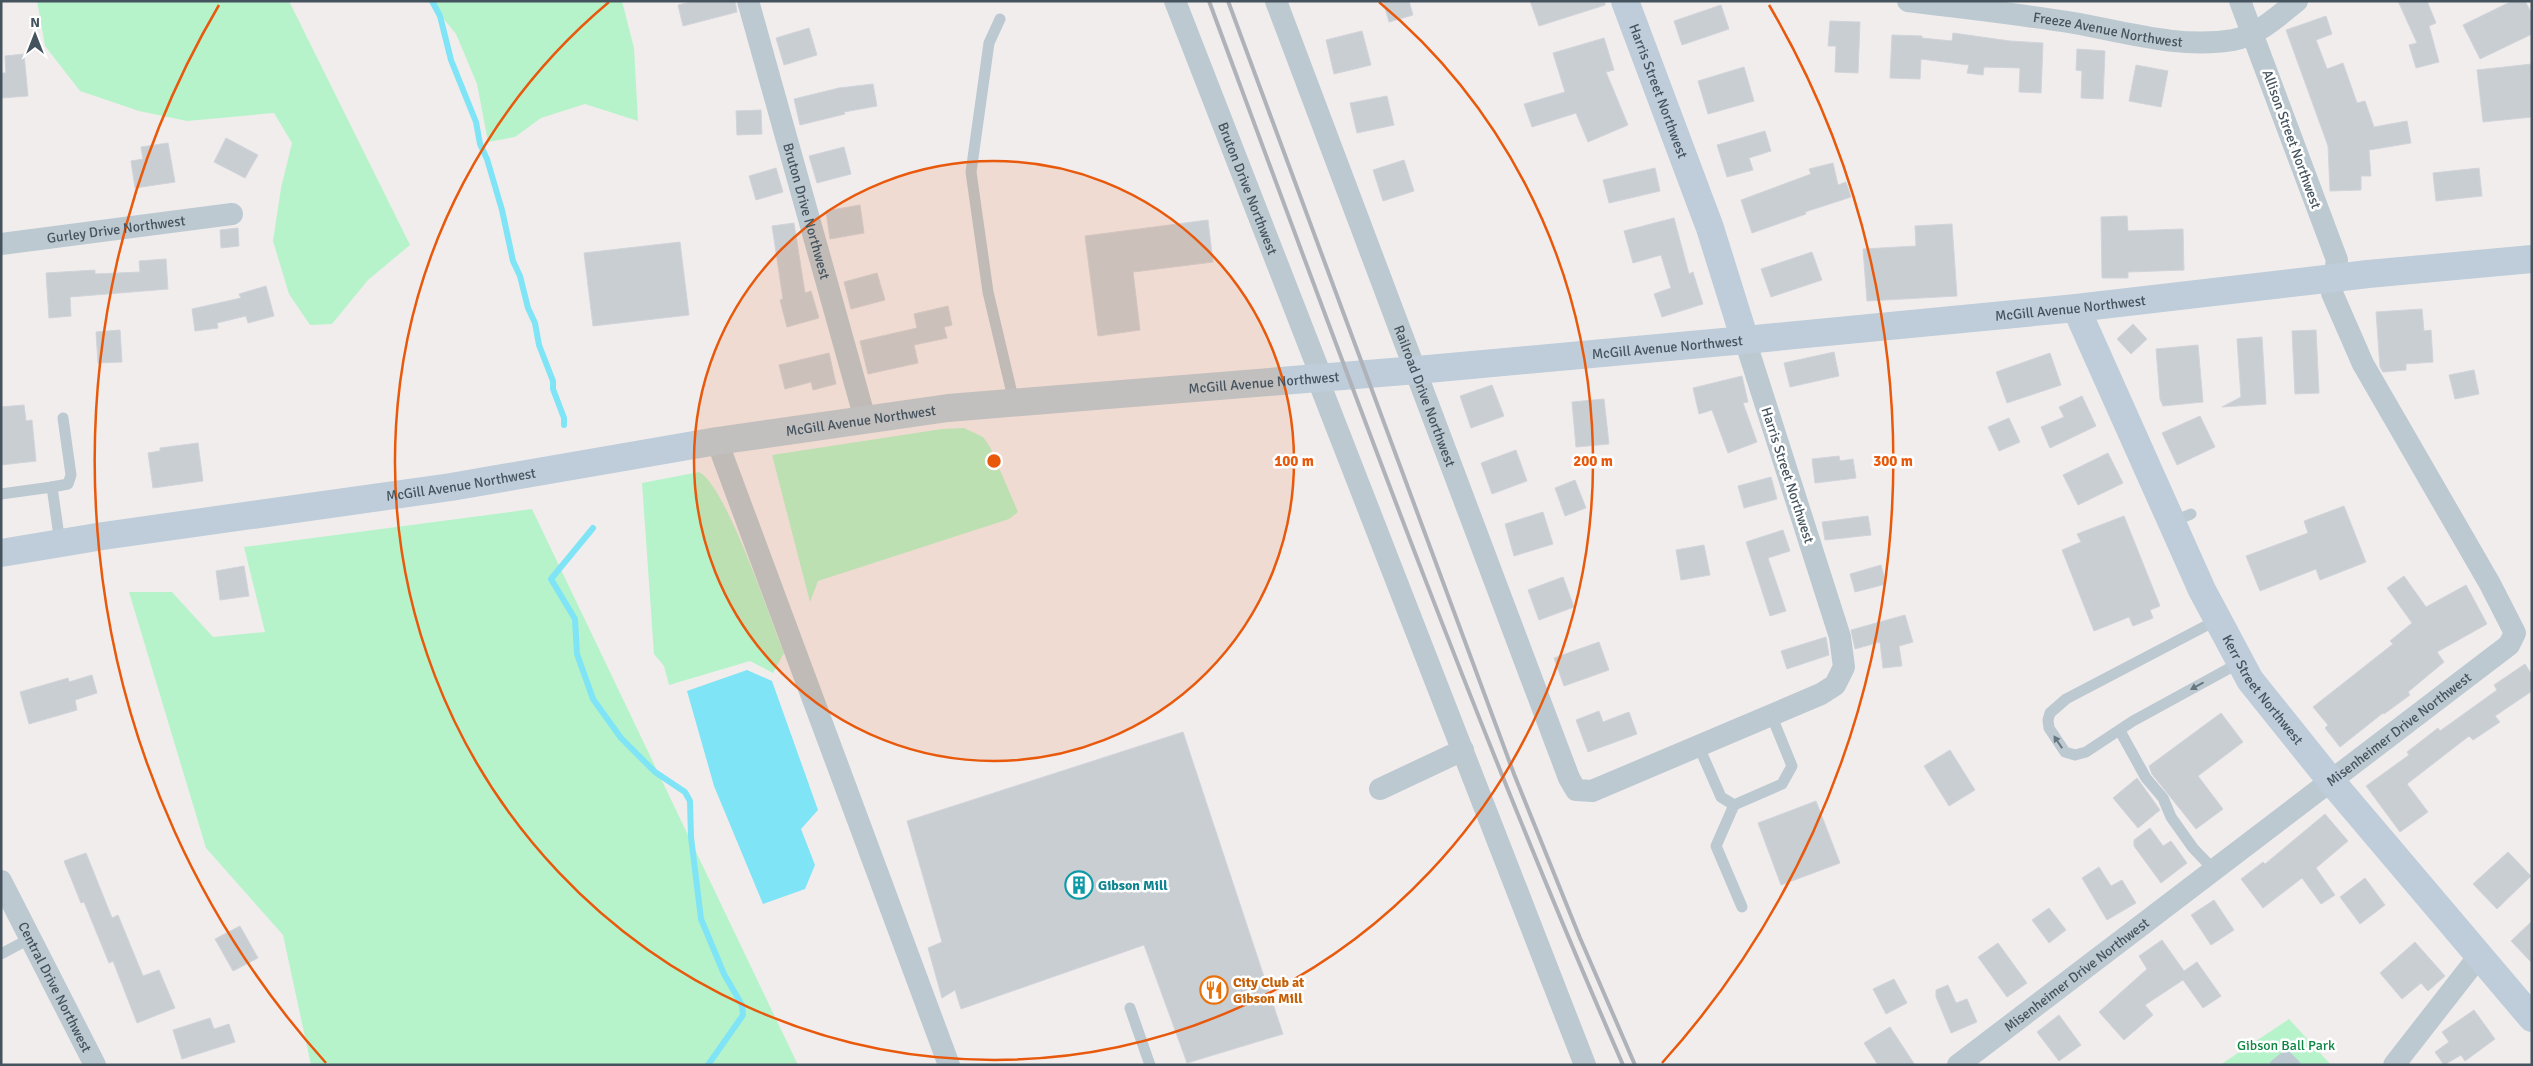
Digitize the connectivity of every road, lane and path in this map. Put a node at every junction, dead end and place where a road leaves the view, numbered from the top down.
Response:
1 (748, 1) edge
2 (1176, 1) edge
3 (1276, 1) edge
4 (1625, 1) edge
5 (1908, 1) edge
6 (2240, 1) edge
7 (2297, 1) edge
8 (1972, 5) edge
9 (1000, 19) dead end
10 (2252, 34) junction
11 (232, 214) dead end
12 (1, 244) edge
13 (2532, 259) edge
14 (2335, 278) junction
15 (2076, 308) junction
16 (1745, 340) junction
17 (1417, 370) junction
18 (1319, 376) junction
19 (1014, 402) junction
20 (63, 418) dead end
21 (865, 420) junction
22 (717, 441) junction
23 (52, 487) junction
24 (1, 494) edge
25 (60, 543) junction
26 (1, 553) edge
27 (2217, 620) junction
28 (2239, 663) junction
29 (1772, 717) junction
30 (2120, 731) junction
31 (1699, 747) junction
32 (1463, 750) junction
33 (2330, 781) junction
34 (1380, 790) dead end
35 (1576, 790) joint
36 (1734, 805) junction
37 (2214, 870) junction
38 (1, 881) edge
39 (1742, 906) dead end
40 (31, 938) junction
41 (1, 954) edge
42 (2479, 956) junction
43 (1130, 1008) dead end
44 (2532, 1018) edge
45 (95, 1065) edge
46 (949, 1065) edge
47 (1150, 1065) edge
48 (1586, 1065) edge
49 (1958, 1065) edge
50 (2275, 1065) edge
51 (2294, 1065) edge
52 (2394, 1065) edge

1 - 21 street, Bruton Drive Northwest
2 - 18 street, Bruton Drive Northwest
3 - 17 street, Railroad Drive Northwest
4 - 16 street, Harris Street Northwest
5 - 8 street, Freeze Avenue Northwest
6 - 10 street, Allison Street Northwest
7 - 10 street, Freeze Avenue Northwest
8 - 10 street, Freeze Avenue Northwest
9 - 19 lane
10 - 14 street, Allison Street Northwest
11 - 12 street, Gurley Drive Northwest
13 - 14 street, McGill Avenue Northwest
14 - 15 street, McGill Avenue Northwest
14 - 33 street, Misenheimer Drive Northwest
15 - 16 street, McGill Avenue Northwest
15 - 27 street, Kerr Street Northwest
16 - 17 street, McGill Avenue Northwest
16 - 29 street, Harris Street Northwest
17 - 18 street, McGill Avenue Northwest
17 - 35 street, Railroad Drive Northwest
18 - 19 street, McGill Avenue Northwest
18 - 32 street, Bruton Drive Northwest
19 - 21 street, McGill Avenue Northwest
20 - 23 lane
21 - 22 street, McGill Avenue Northwest
22 - 25 street, McGill Avenue Northwest
22 - 46 street
23 - 24 lane
23 - 25 lane
25 - 26 street, McGill Avenue Northwest
27 - 28 street, Kerr Street Northwest
30 -> 27 lane
28 -> 30 lane
28 - 33 street, Kerr Street Northwest
29 - 31 street, Harris Street Northwest
29 - 36 lane
30 - 37 lane
31 - 35 street, Harris Street Northwest
31 - 36 lane
32 - 34 street
32 - 48 street, Bruton Drive Northwest
33 - 37 street, Misenheimer Drive Northwest
33 - 42 street, Kerr Street Northwest
36 - 39 lane
37 - 49 street, Misenheimer Drive Northwest
38 - 40 street, Central Drive Northwest
40 - 41 lane
40 - 45 street, Central Drive Northwest
42 - 44 street, Kerr Street Northwest
42 - 52 street
43 - 47 lane
50 - 51 lane

